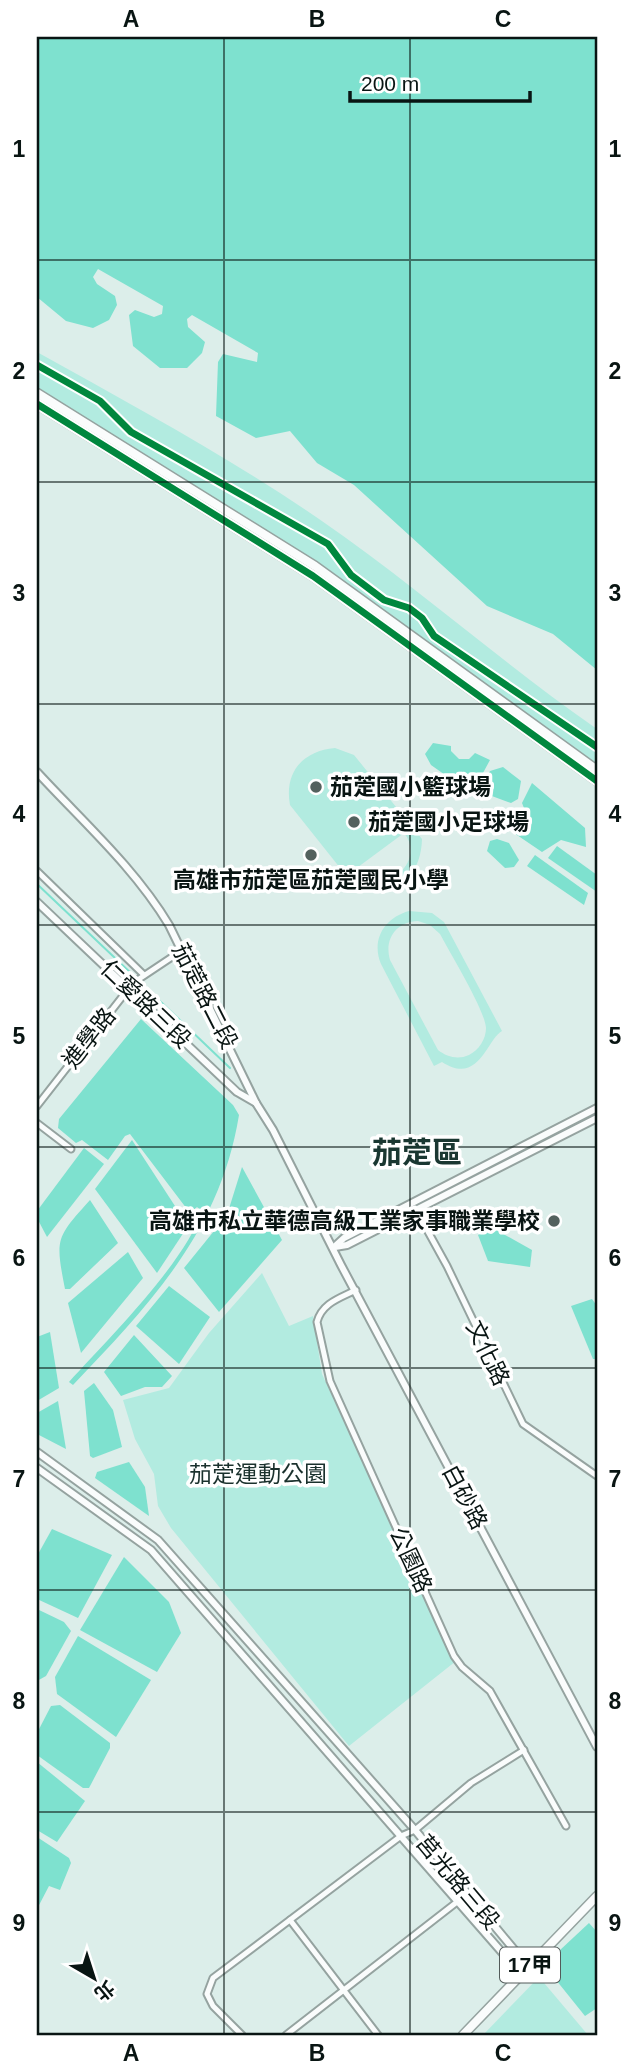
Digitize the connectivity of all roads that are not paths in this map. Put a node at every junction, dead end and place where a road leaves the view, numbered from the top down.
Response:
1 (37, 394) edge
2 (37, 404) edge
3 (574, 759) junction
4 (597, 770) edge
5 (37, 772) edge
6 (597, 781) edge
7 (37, 871) edge
8 (37, 902) edge
9 (181, 951) junction
10 (143, 976) junction
11 (131, 986) junction
12 (256, 1103) junction
13 (37, 1107) edge
14 (597, 1108) edge
15 (597, 1118) edge
16 (37, 1123) edge
17 (71, 1150) dead end
18 (412, 1203) junction
19 (416, 1211) junction
20 (333, 1248) junction
21 (356, 1290) junction
22 (37, 1452) edge
23 (37, 1468) edge
24 (597, 1476) edge
25 (597, 1746) edge
26 (524, 1750) junction
27 (566, 1826) dead end
28 (415, 1830) junction
29 (401, 1836) junction
30 (597, 1896) edge
31 (457, 1902) junction
32 (290, 1920) junction
33 (524, 1970) junction
34 (344, 1992) junction
35 (242, 2035) edge
36 (286, 2035) edge
37 (378, 2035) edge
38 (463, 2035) edge

1 - 3 main road
2 - 3 main road
3 - 4 main road
3 - 6 main road
5 - 9 street, 茄萣路二段
7 - 10 street
8 - 11 street, 仁愛路三段
9 - 10 street, 進學路
9 - 12 street, 茄萣路二段
10 - 11 street, 進學路
11 - 12 street, 仁愛路三段
11 - 13 street, 進學路
12 - 20 street, 茄萣路二段
14 - 18 street
15 - 19 street
16 - 17 street
18 - 19 street, 文化路
18 - 20 street
19 - 20 street
19 - 24 street, 文化路
20 - 21 street, 白砂路
21 - 25 street, 白砂路
21 - 26 street, 公園路
22 - 28 street, 莒光路三段
23 - 29 street, 莒光路三段
26 - 27 street, 公園路
26 - 28 street
28 - 29 street
28 - 33 street, 莒光路三段
29 - 31 street, 莒光路三段
29 - 32 street
30 - 33 main road, 17甲
31 - 33 street, 莒光路三段
31 - 34 street
32 - 34 street
32 - 35 street
33 - 38 main road, 17甲
34 - 36 street
34 - 37 street

